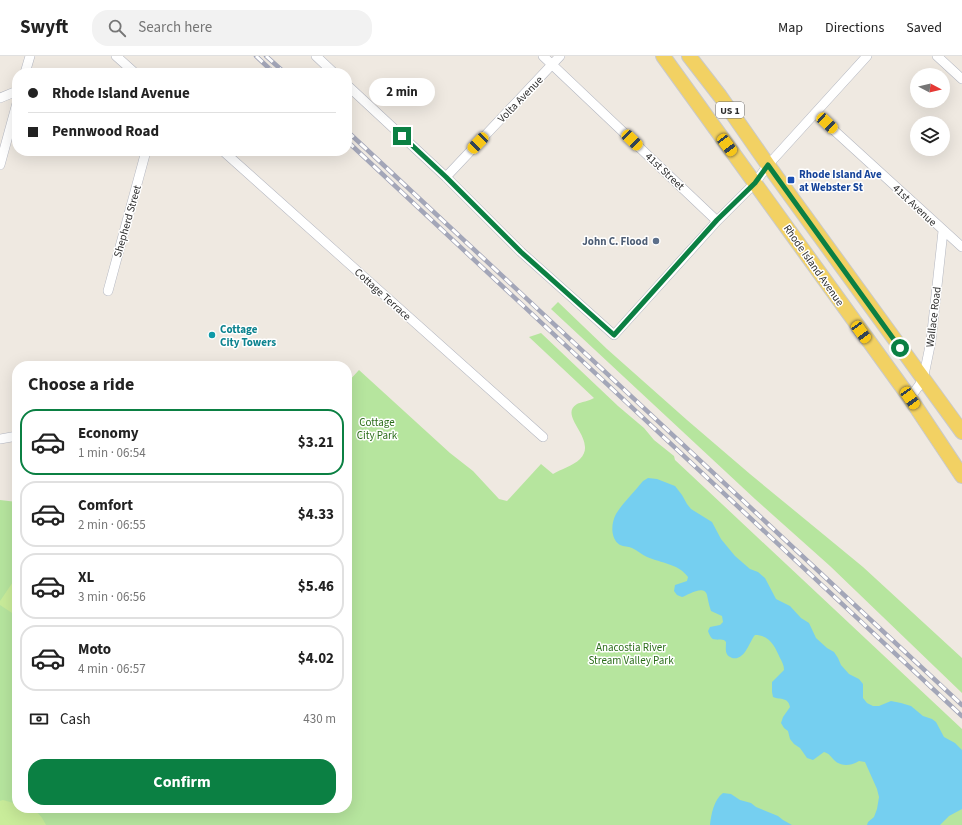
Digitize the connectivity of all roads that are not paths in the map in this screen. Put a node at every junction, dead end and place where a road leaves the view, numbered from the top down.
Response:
1 (30, 56) edge
2 (116, 56) edge
3 (316, 56) edge
4 (543, 56) edge
5 (560, 56) edge
6 (663, 56) edge
7 (689, 56) edge
8 (867, 56) edge
9 (937, 56) edge
10 (552, 65) junction
11 (26, 68) edge
12 (129, 68) edge
13 (329, 68) edge
14 (962, 79) edge
15 (352, 90) edge
16 (12, 93) edge
17 (0, 98) edge
18 (815, 112) junction
19 (12, 121) edge
20 (145, 156) edge
21 (229, 156) edge
22 (0, 165) edge
23 (768, 165) junction
24 (446, 177) junction
25 (755, 183) junction
26 (717, 220) junction
27 (943, 231) junction
28 (962, 247) edge
29 (108, 291) dead end
30 (924, 380) junction
31 (910, 398) junction
32 (962, 432) edge
33 (12, 437) edge
34 (543, 437) dead end
35 (0, 439) edge
36 (962, 476) edge

1 - 11 street
2 - 12 street
3 - 13 street
4 - 10 street, 41st Street
5 - 10 street, Volta Avenue
6 - 25 main road, Rhode Island Avenue / US 1
7 - 23 main road, Rhode Island Avenue / US 1
8 - 18 street
9 - 14 street
10 - 24 street, Volta Avenue
10 - 26 street, 41st Street
15 - 24 street
16 - 17 street
18 - 23 street
18 - 27 street, 41st Avenue
19 - 22 street
20 - 29 street, Shepherd Street
21 - 34 street, Cottage Terrace
23 - 25 street
23 - 30 main road, Rhode Island Avenue / US 1
24 - 26 street
25 - 26 street
25 - 31 main road, Rhode Island Avenue / US 1
27 - 28 street, 41st Avenue
27 - 30 street, Wallace Road
30 - 31 street, Wallace Road
30 - 32 main road, Rhode Island Avenue / US 1
31 - 36 main road, Rhode Island Avenue / US 1
33 - 35 street

